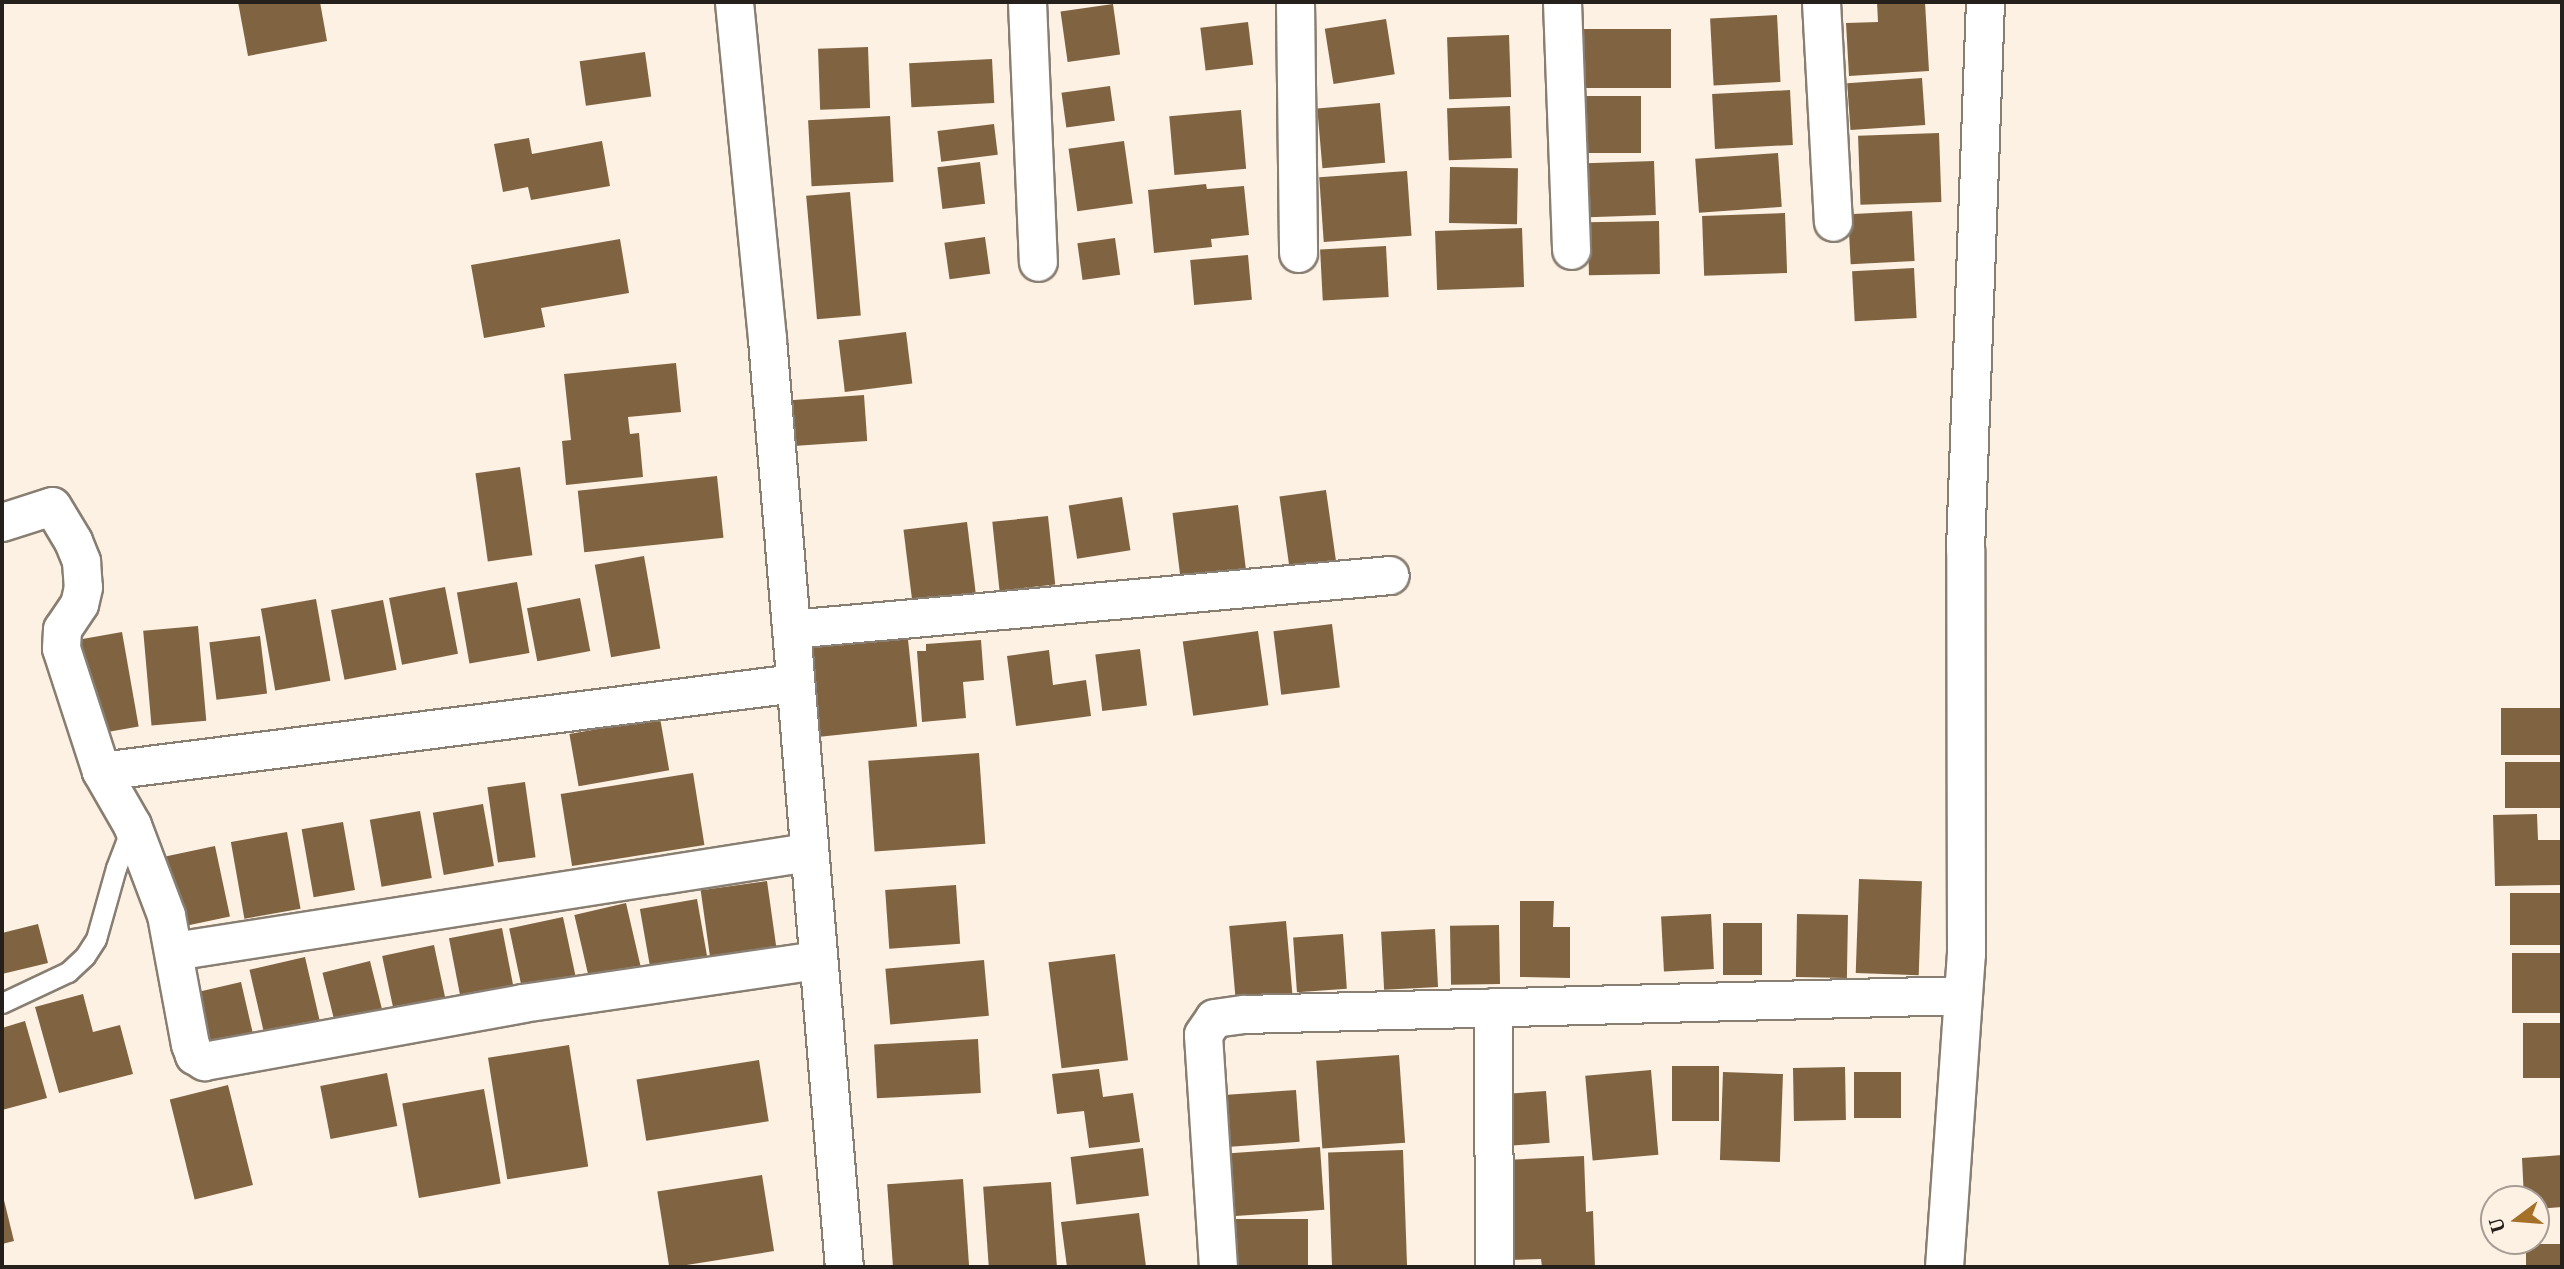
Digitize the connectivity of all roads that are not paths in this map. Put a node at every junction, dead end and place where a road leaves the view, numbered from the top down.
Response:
1 (734, 2) edge
2 (1027, 2) edge
3 (1295, 2) edge
4 (1562, 2) edge
5 (1821, 2) edge
6 (1985, 2) edge
7 (1833, 222) dead end
8 (1571, 250) dead end
9 (1297, 253) dead end
10 (1038, 262) dead end
11 (2, 522) edge
12 (1390, 575) dead end
13 (791, 629) junction
14 (796, 683) junction
15 (101, 771) junction
16 (132, 825) junction
17 (808, 852) junction
18 (174, 951) junction
19 (817, 960) junction
20 (1963, 995) junction
21 (2, 1003) edge
22 (1493, 1007) junction
23 (844, 1267) edge
24 (1218, 1267) edge
25 (1494, 1267) edge
26 (1944, 1267) edge

1 - 13 street
2 - 10 street
3 - 9 street
4 - 8 street
5 - 7 street
6 - 20 street
11 - 15 street
12 - 13 street
13 - 14 street
14 - 15 street
14 - 17 street
15 - 16 street
16 - 18 street
16 - 21 lane
17 - 18 street
17 - 19 street
18 - 19 street
19 - 23 street
20 - 22 street
20 - 26 street
22 - 24 street
22 - 25 street

